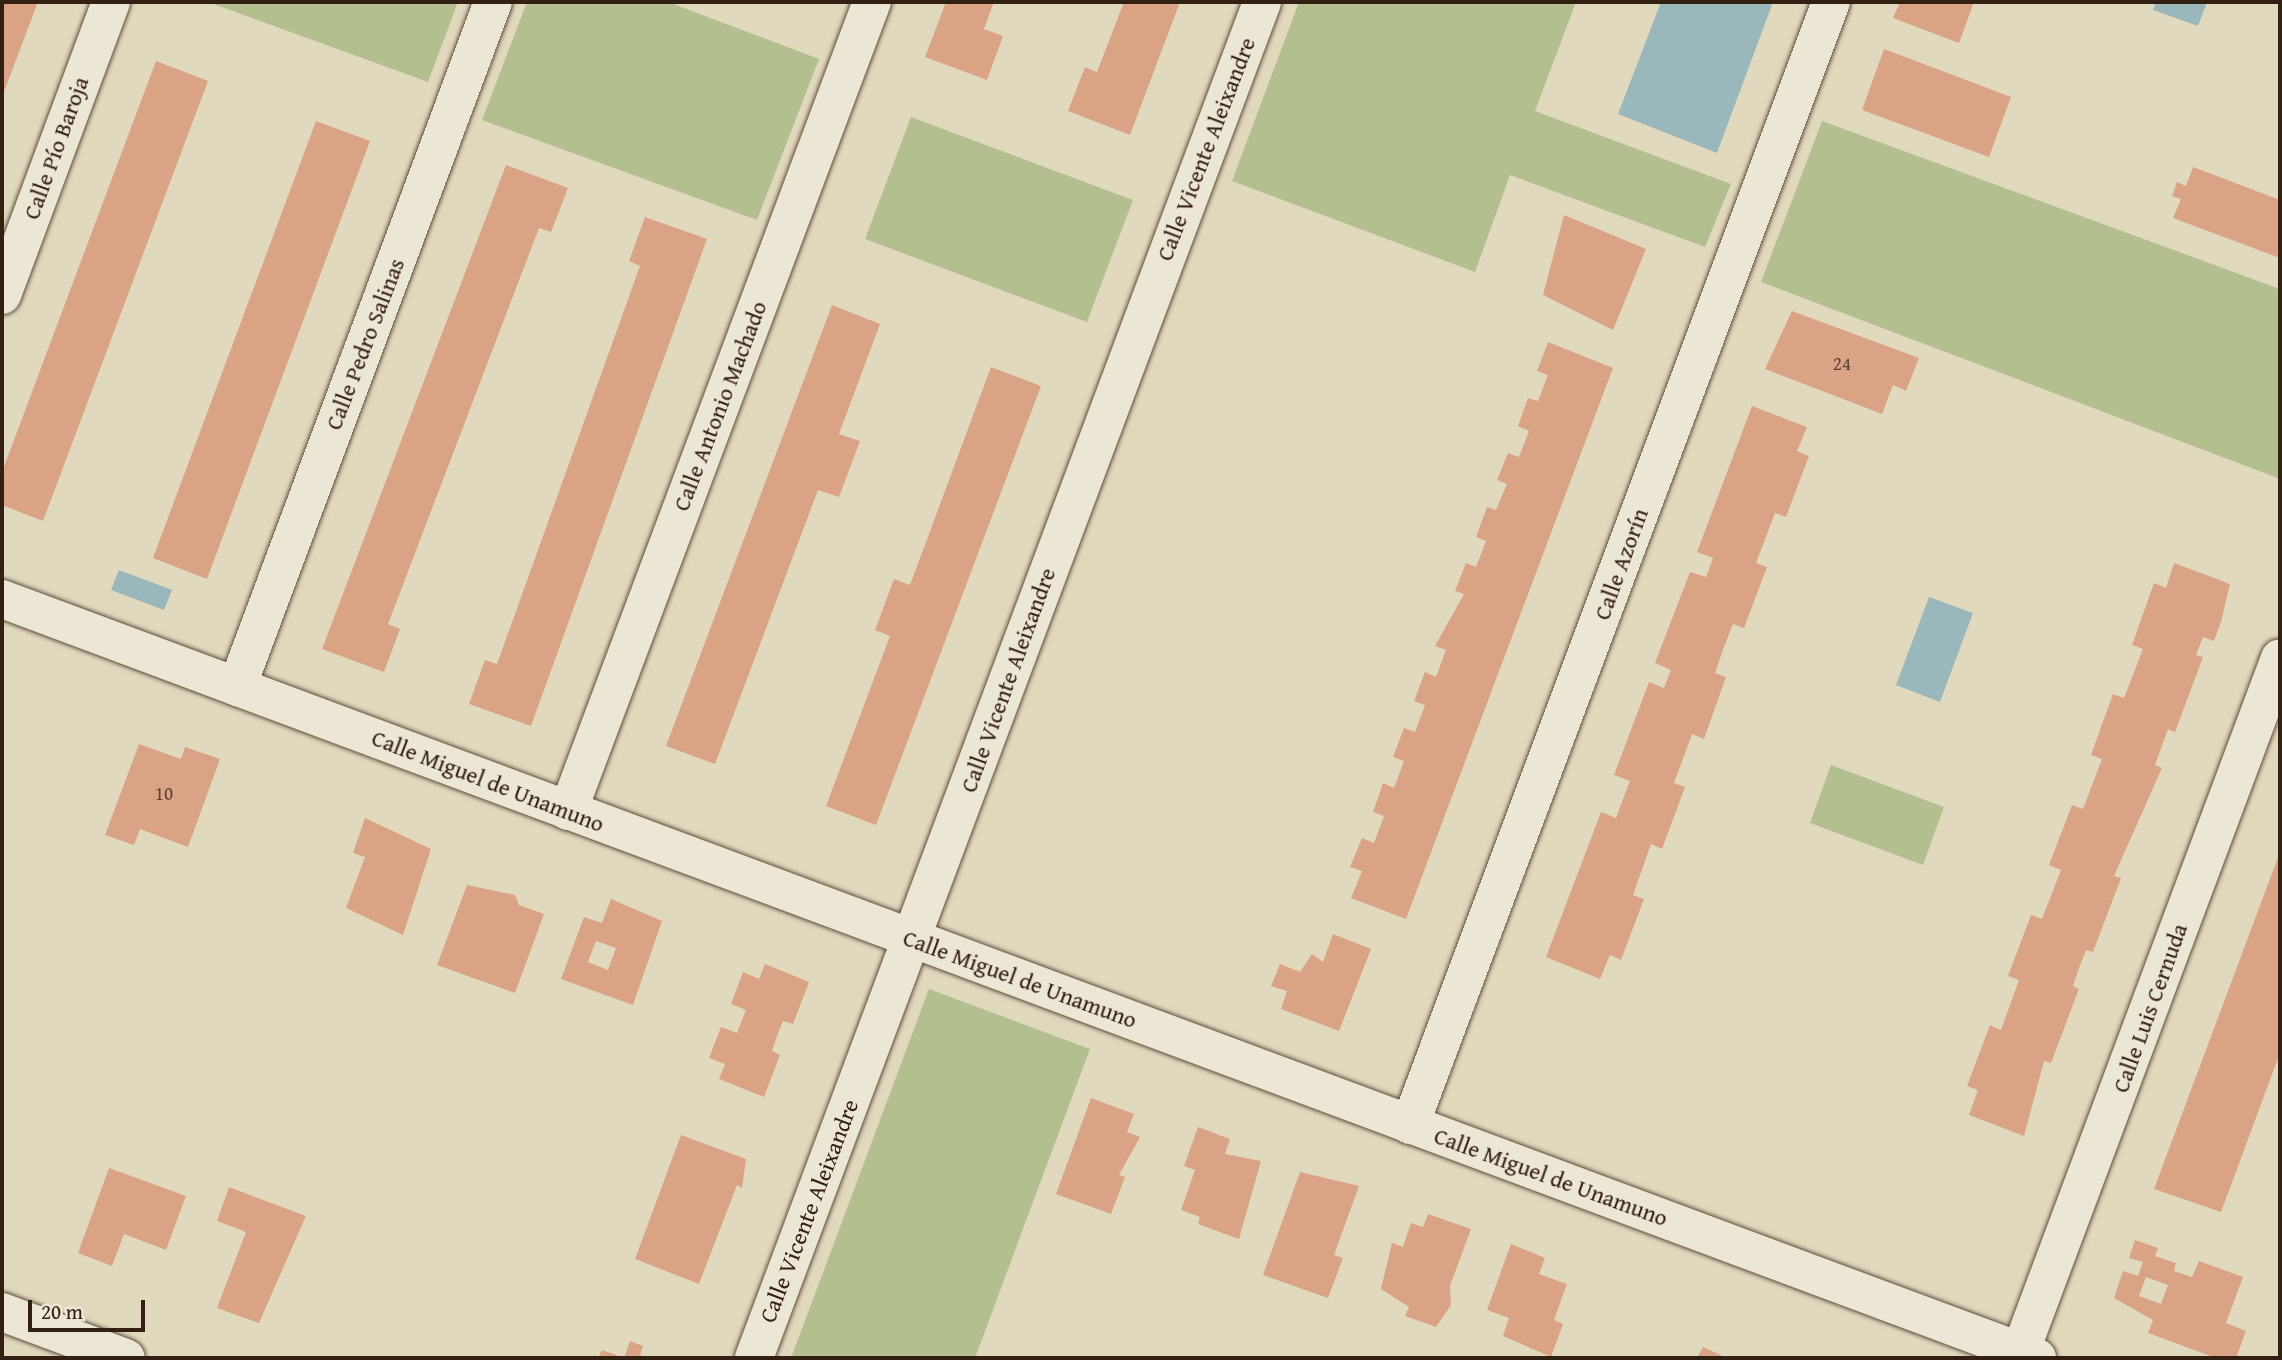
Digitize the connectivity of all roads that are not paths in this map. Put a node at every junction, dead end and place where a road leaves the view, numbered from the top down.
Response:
1 (111, 2) edge
2 (493, 2) edge
3 (872, 2) edge
4 (1262, 2) edge
5 (1831, 2) edge
6 (2, 295) edge
7 (2, 600) edge
8 (2280, 658) edge
9 (237, 687) junction
10 (568, 811) junction
11 (911, 938) junction
12 (1410, 1125) junction
13 (2, 1312) edge
14 (2026, 1356) edge
15 (126, 1358) edge
16 (754, 1358) edge

1 - 6 street, Calle Pío Baroja
2 - 9 street, Calle Pedro Salinas
3 - 10 street, Calle Antonio Machado
4 - 11 street, Calle Vicente Aleixandre
5 - 12 street, Calle Azorín
7 - 9 street, Calle Miguel de Unamuno
8 - 14 street, Calle Luis Cernuda
9 - 10 street, Calle Miguel de Unamuno
10 - 11 street, Calle Miguel de Unamuno
11 - 12 street, Calle Miguel de Unamuno
11 - 16 street, Calle Vicente Aleixandre
12 - 14 street, Calle Miguel de Unamuno
13 - 15 street

